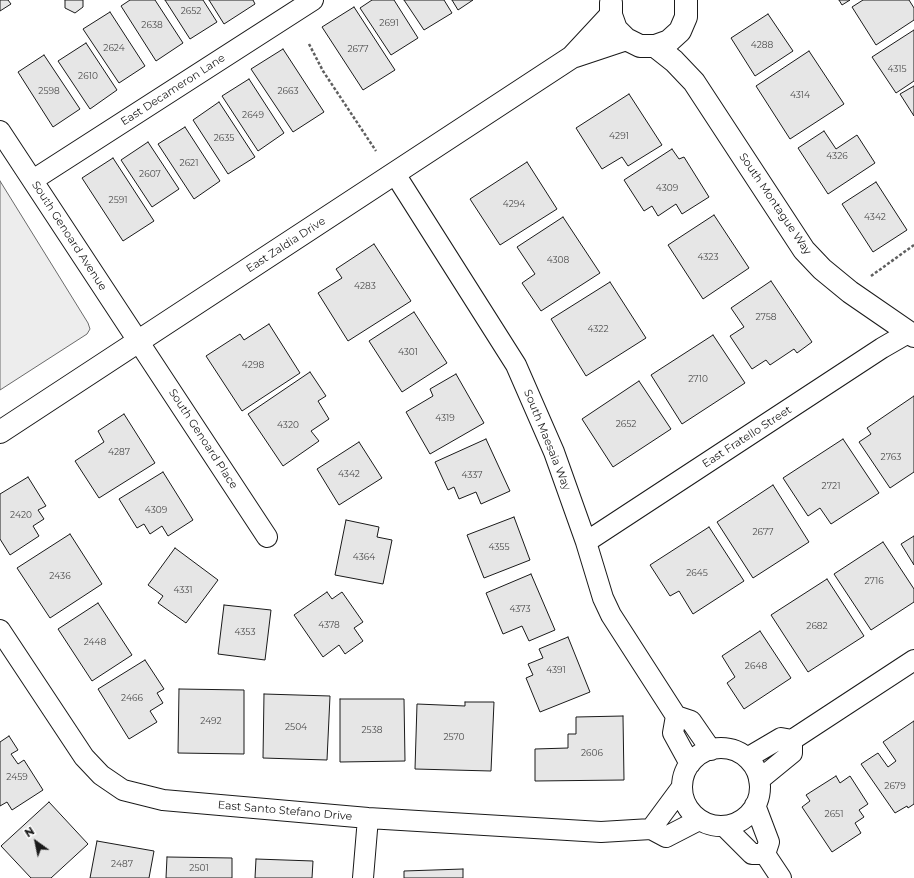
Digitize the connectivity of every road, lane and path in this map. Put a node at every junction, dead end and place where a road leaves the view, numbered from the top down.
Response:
1 (313, 0) edge
2 (687, 1) edge
3 (611, 8) edge
4 (680, 31) junction
5 (626, 39) junction
6 (309, 44) dead end
7 (655, 46) junction
8 (572, 57) junction
9 (694, 82) junction
10 (0, 131) edge
11 (376, 150) dead end
12 (395, 174) junction
13 (33, 180) junction
14 (914, 245) edge
15 (871, 276) dead end
16 (911, 334) edge
17 (138, 342) junction
18 (0, 432) edge
19 (267, 537) dead end
20 (586, 542) junction
21 (0, 630) edge
22 (914, 660) edge
23 (676, 716) junction
24 (792, 740) junction
25 (711, 750) junction
26 (747, 758) junction
27 (690, 764) junction
28 (759, 780) junction
29 (682, 787) junction
30 (756, 805) junction
31 (368, 818) junction
32 (699, 820) junction
33 (724, 826) junction
34 (651, 828) junction
35 (765, 854) junction
36 (363, 878) edge
37 (781, 878) edge

1 - 13 street, East Decameron Lane
2 - 4 street
3 - 5 street
3 - 8 street, East Zaldia Drive
4 - 7 street
4 - 9 street, South Montague Way
5 - 7 street
5 - 8 street, East Zaldia Drive
6 - 11 path
7 - 9 street, South Montague Way
8 - 12 street, East Zaldia Drive
9 - 16 street, South Montague Way
10 - 13 street, South Genoard Avenue
12 - 17 street, East Zaldia Drive
12 - 20 street, South Maesaia Way
13 - 17 street, South Genoard Avenue
14 - 15 path
16 - 20 street, East Fratello Street
17 - 18 street, East Zaldia Drive
17 - 19 street, South Genoard Place
20 - 23 street, South Maesaia Way
21 - 31 street, East Santo Stefano Drive
22 - 24 street
23 - 25 street, South Maesaia Way
23 - 27 street
24 - 26 street
24 - 28 street
25 - 26 street
25 - 27 street
26 - 28 street
27 - 29 street
28 - 30 street
29 - 32 street
29 - 34 street
30 - 33 street
30 - 35 street
31 - 34 street, East Santo Stefano Drive
31 - 36 street
32 - 33 street
32 - 34 street, East Santo Stefano Drive
33 - 35 street
35 - 37 street

